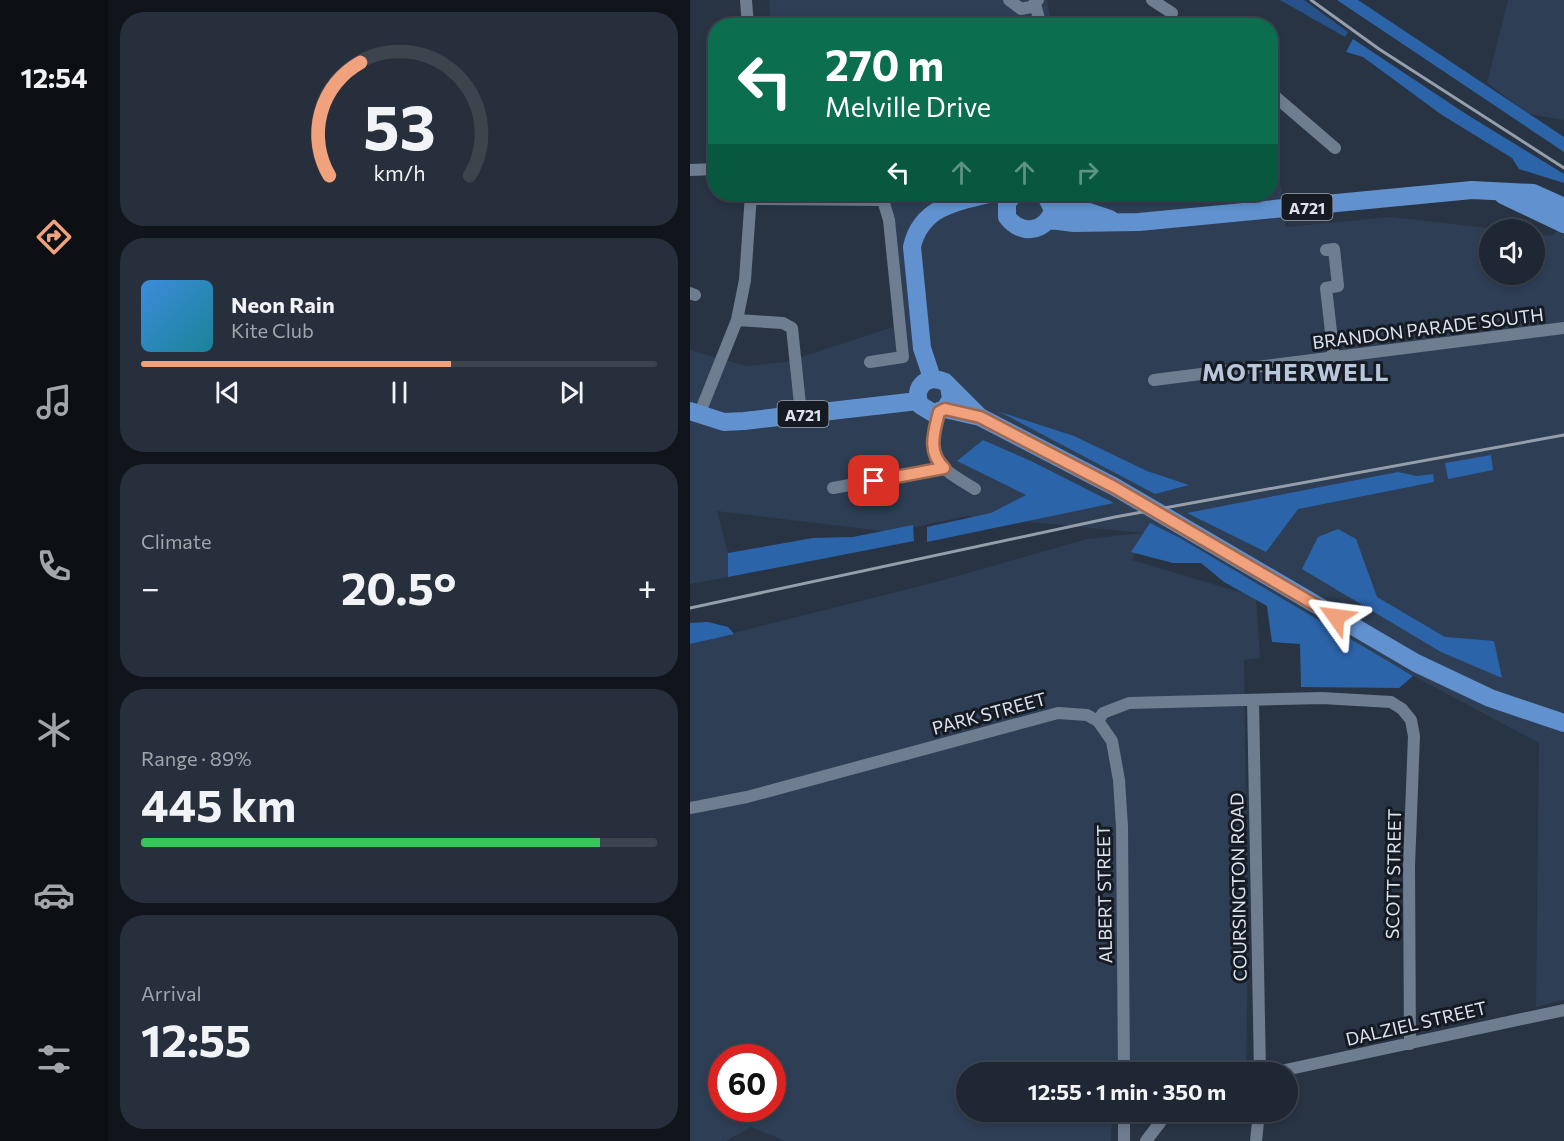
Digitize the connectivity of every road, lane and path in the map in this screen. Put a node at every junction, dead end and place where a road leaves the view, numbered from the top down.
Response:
1 (746, 0) edge
2 (1009, 0) edge
3 (1152, 0) edge
4 (1037, 2) edge
5 (1172, 14) dead end
6 (747, 18) edge
7 (1040, 18) edge
8 (1278, 99) edge
9 (1335, 148) dead end
10 (708, 169) edge
11 (690, 170) edge
12 (1493, 190) junction
13 (750, 201) edge
14 (883, 201) edge
15 (959, 201) edge
16 (1008, 201) edge
17 (1050, 201) edge
18 (1061, 201) edge
19 (1564, 207) edge
20 (1050, 220) junction
21 (1120, 223) junction
22 (1564, 224) edge
23 (1326, 250) dead end
24 (737, 320) junction
25 (1564, 328) edge
26 (1334, 358) junction
27 (870, 362) dead end
28 (932, 378) junction
29 (1154, 380) dead end
30 (949, 386) junction
31 (918, 401) junction
32 (942, 410) junction
33 (695, 413) edge
34 (801, 414) junction
35 (980, 417) junction
36 (944, 468) junction
37 (833, 488) dead end
38 (975, 489) dead end
39 (1253, 700) junction
40 (1098, 721) junction
41 (1561, 723) edge
42 (690, 808) edge
43 (1564, 1010) edge
44 (1410, 1044) junction
45 (1124, 1062) edge
46 (1260, 1062) edge
47 (1298, 1067) edge
48 (1124, 1122) edge
49 (1160, 1122) edge
50 (1258, 1122) edge
51 (1124, 1141) edge
52 (1146, 1141) edge
53 (1256, 1141) edge

1 - 6 street
2 - 4 street
3 - 5 street
4 - 7 street
8 - 9 street
10 - 11 street
12 - 19 main road, A721
12 - 21 main road, A721
12 - 22 main road
13 - 24 street
14 - 27 street
15 - 28 main road, A721
16 - 20 main road, A721
17 - 20 main road, A721
18 - 21 main road, A721
20 - 21 main road, A721
23 - 26 street
24 - 33 street
24 - 34 street
25 - 26 street, BRANDON PARADE SOUTH
26 - 29 street, BRANDON PARADE SOUTH
28 - 30 main road
28 - 31 main road
30 - 32 main road
30 - 35 main road
31 - 32 main road
31 - 34 main road, A721
32 - 35 main road
32 - 36 street
33 - 34 main road, A721
35 - 41 main road
36 - 37 street
36 - 38 street
39 - 40 street
39 - 44 street, SCOTT STREET
39 - 46 street, COURSINGTON ROAD
40 - 42 street, PARK STREET
40 - 45 street, ALBERT STREET
43 - 44 street, DALZIEL STREET
44 - 47 street, DALZIEL STREET
48 - 51 street
49 - 52 street
50 - 53 street

